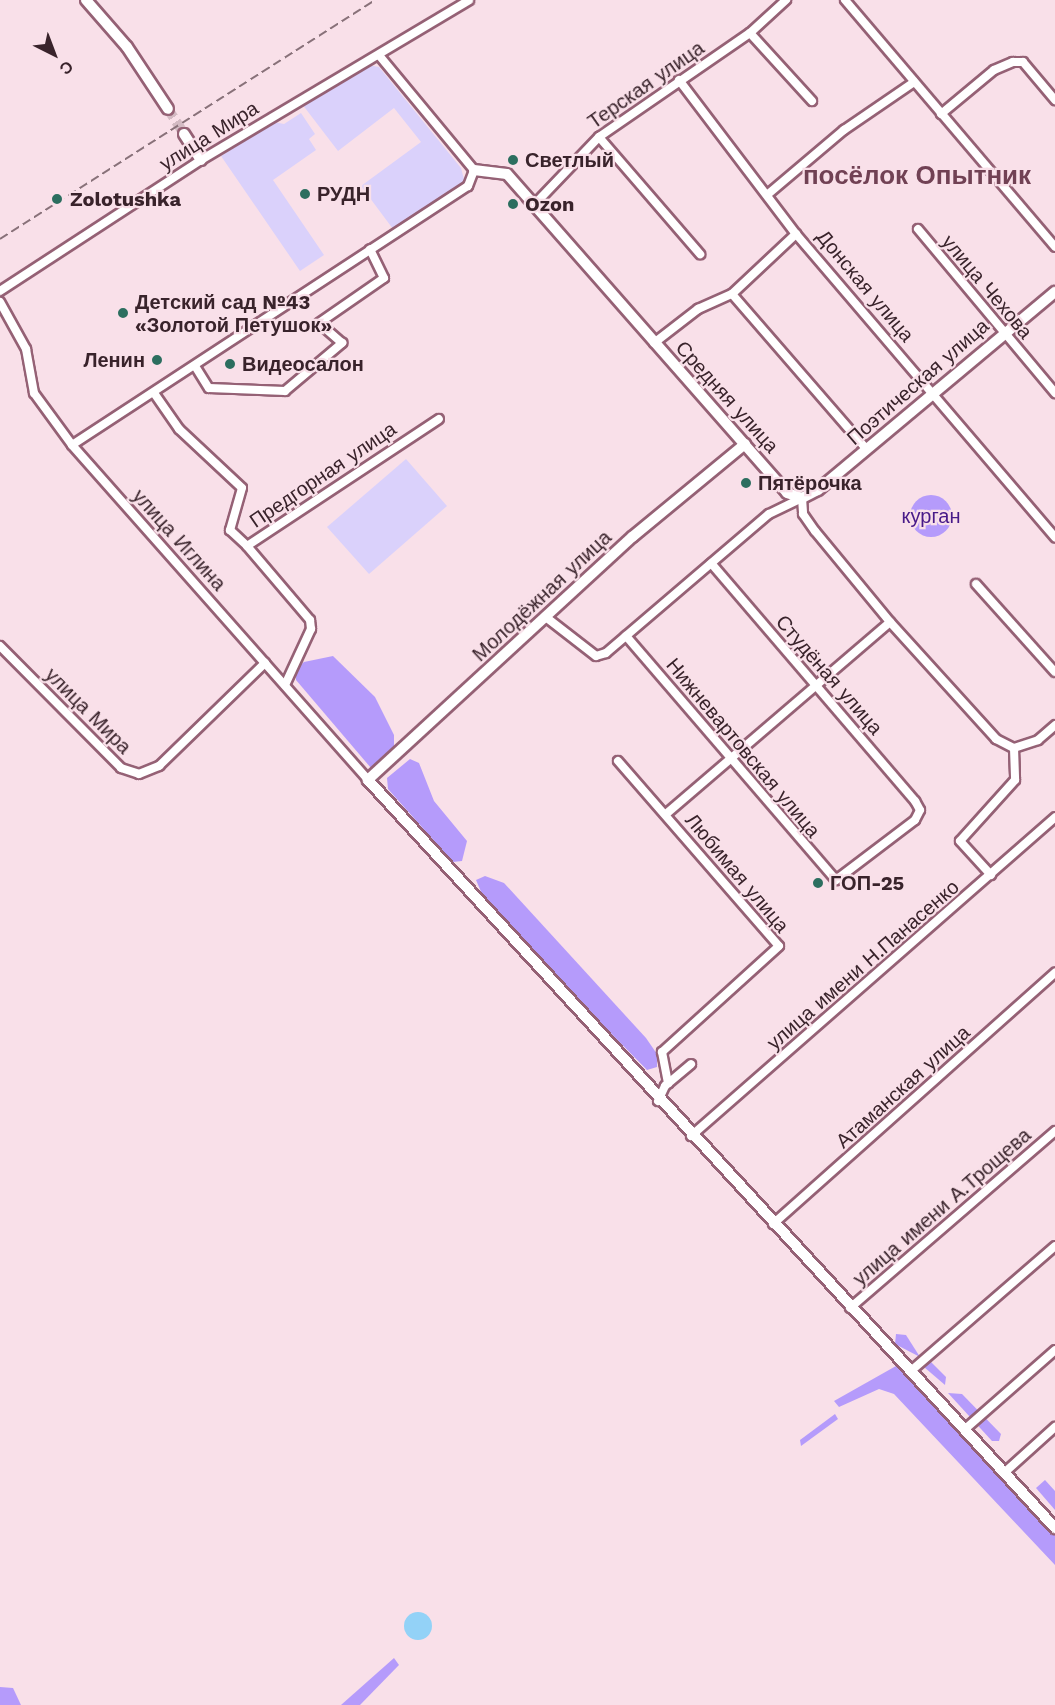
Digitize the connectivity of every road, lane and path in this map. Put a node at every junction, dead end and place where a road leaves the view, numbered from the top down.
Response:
1 (469, 0) edge
2 (786, 0) edge
3 (845, 0) edge
4 (89, 1) edge
5 (750, 33) junction
6 (379, 55) junction
7 (679, 80) junction
8 (914, 82) junction
9 (1055, 100) edge
10 (812, 102) dead end
11 (168, 109) tunnel mouth
12 (941, 114) junction
13 (184, 134) tunnel mouth
14 (599, 137) junction
15 (201, 160) junction
16 (474, 170) junction
17 (767, 195) junction
18 (534, 205) junction
19 (918, 229) dead end
20 (796, 234) junction
21 (1055, 247) edge
22 (370, 249) junction
23 (700, 254) dead end
24 (0, 291) edge
25 (1055, 292) edge
26 (732, 294) junction
27 (0, 302) edge
28 (1004, 333) junction
29 (654, 343) junction
30 (195, 366) junction
31 (154, 393) junction
32 (933, 393) junction
33 (1055, 393) edge
34 (439, 419) dead end
35 (745, 444) junction
36 (72, 445) junction
37 (867, 450) junction
38 (802, 498) junction
39 (1055, 537) edge
40 (247, 546) junction
41 (711, 563) junction
42 (976, 584) dead end
43 (547, 618) junction
44 (890, 622) junction
45 (626, 636) junction
46 (0, 646) edge
47 (265, 663) junction
48 (1055, 672) edge
49 (285, 685) junction
50 (817, 686) junction
51 (1055, 725) edge
52 (1014, 748) junction
53 (732, 758) junction
54 (618, 761) dead end
55 (368, 780) junction
56 (666, 814) junction
57 (1055, 817) edge
58 (991, 875) junction
59 (836, 880) joint
60 (1055, 973) edge
61 (691, 1064) dead end
62 (669, 1083) junction
63 (658, 1101) junction
64 (1055, 1131) edge
65 (692, 1136) junction
66 (773, 1224) junction
67 (1055, 1246) edge
68 (850, 1308) junction
69 (1055, 1350) edge
70 (912, 1370) junction
71 (1055, 1427) edge
72 (964, 1430) junction
73 (1004, 1473) junction
74 (1055, 1528) edge

1 - 6 street, улица Мира
2 - 5 street, Терская улица
3 - 8 street
4 - 11 street
5 - 7 street, Терская улица
5 - 10 street
6 - 15 street, улица Мира
6 - 16 street
7 - 14 street, Терская улица
7 - 17 street, Донская улица
8 - 12 street
8 - 17 street
9 - 12 street
12 - 21 street
13 - 15 street
14 - 18 street, Терская улица
14 - 23 street
15 - 24 street, улица Мира
16 - 18 street, Средняя улица
16 - 22 street
17 - 20 street, Донская улица
18 - 29 street, Средняя улица
19 - 28 street, улица Чехова
20 - 26 street
20 - 32 street, Донская улица
22 - 30 street
22 - 30 street
25 - 28 street, Поэтическая улица
26 - 29 street
26 - 37 street
27 - 36 street, улица Иглина
28 - 32 street, Поэтическая улица
28 - 33 street, улица Чехова
29 - 35 street, Средняя улица
30 - 31 street
31 - 36 street
31 - 40 street
32 - 37 street, Поэтическая улица
32 - 39 street, Донская улица
34 - 40 street, Предгорная улица
35 - 38 street, Средняя улица
35 - 43 street, Молодёжная улица
36 - 47 street, улица Иглина
37 - 38 street, Поэтическая улица
38 - 41 street
38 - 44 street
40 - 49 street, Предгорная улица
41 - 45 street
41 - 50 street, Студёная улица
42 - 48 street
43 - 45 street
43 - 55 street, Молодёжная улица
44 - 50 street
44 - 52 street
45 - 53 street, Нижневартовская улица
46 - 47 street, улица Мира
47 - 49 street, улица Иглина
49 - 55 street, улица Иглина
50 - 53 street
50 - 59 street, Студёная улица
51 - 52 street
52 - 58 street
53 - 56 street
53 - 59 street, Нижневартовская улица
54 - 56 street, Любимая улица
55 - 63 street
56 - 62 street, Любимая улица
57 - 58 street, улица имени Н.Панасенко
58 - 65 street, улица имени Н.Панасенко
60 - 66 street, Атаманская улица
61 - 62 street
62 - 63 street
63 - 65 street
64 - 68 street, улица имени А.Трощева
65 - 66 street
66 - 68 street
67 - 70 street
68 - 70 street
69 - 72 street
70 - 72 street
71 - 73 street
72 - 73 street
73 - 74 street

